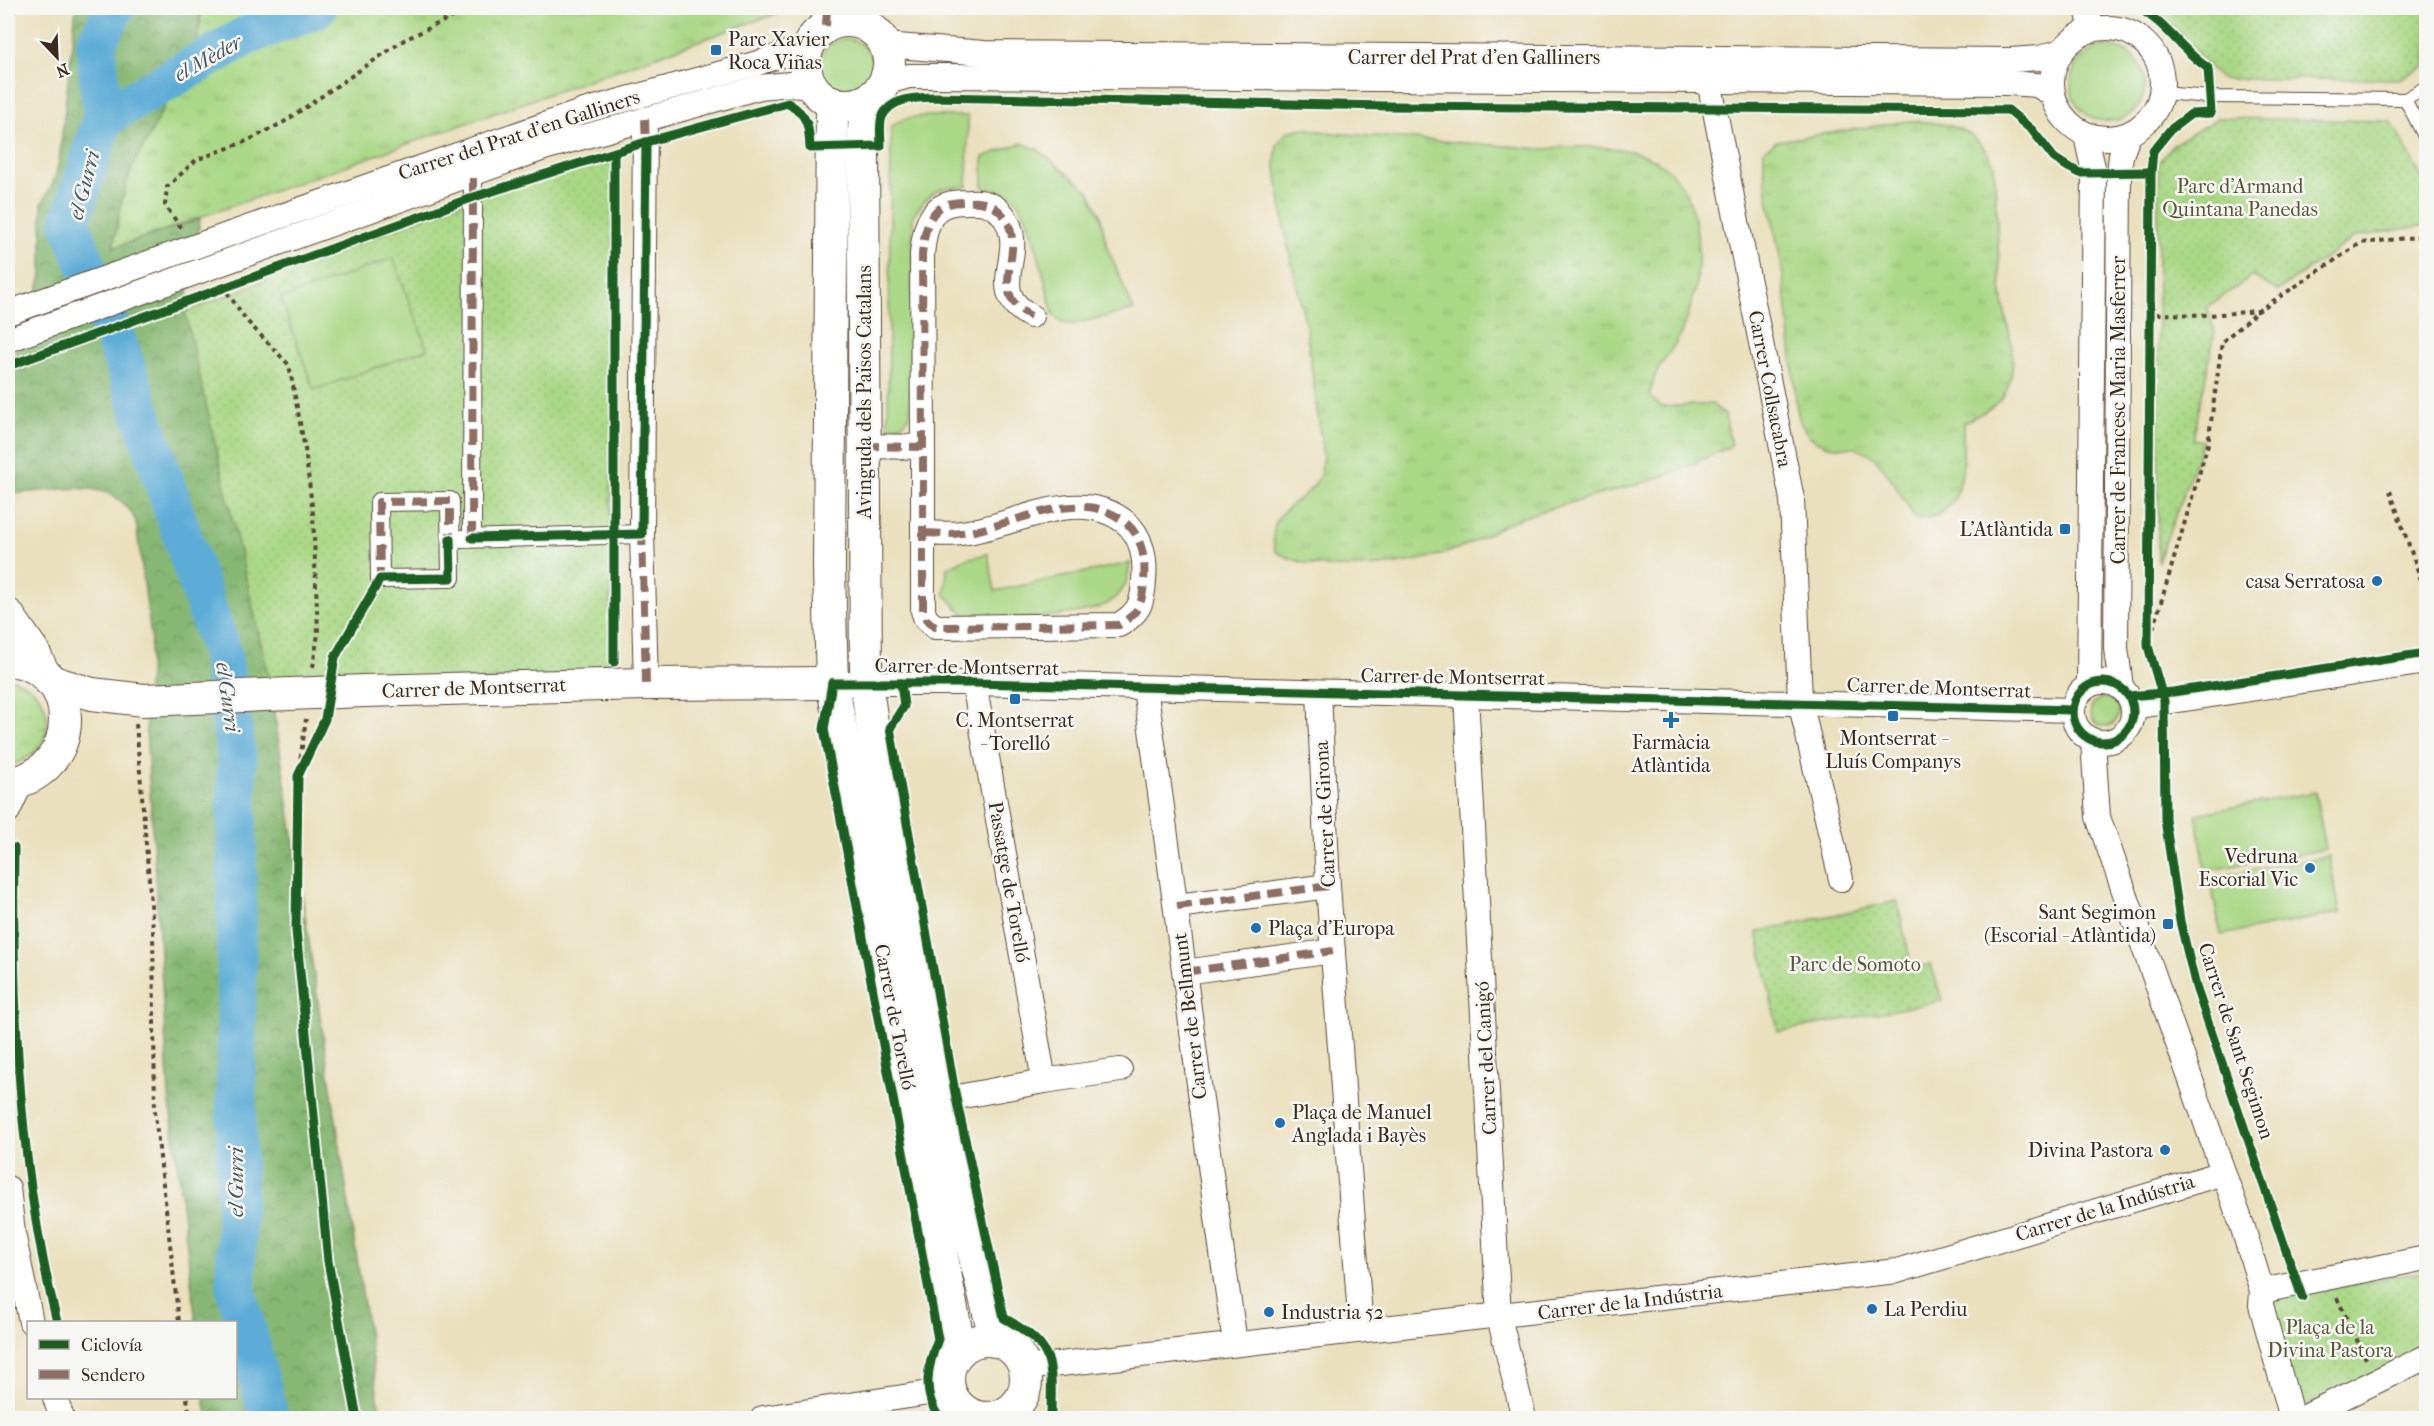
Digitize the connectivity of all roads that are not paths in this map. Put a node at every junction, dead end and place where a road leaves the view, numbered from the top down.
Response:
1 (843, 14) edge
2 (2090, 19) edge
3 (879, 29) edge
4 (808, 46) junction
5 (2061, 51) junction
6 (1709, 81) junction
7 (2427, 87) edge
8 (875, 92) junction
9 (2162, 93) junction
10 (822, 94) junction
11 (2052, 94) junction
12 (2405, 99) junction
13 (645, 119) junction
14 (2129, 134) junction
15 (2086, 136) junction
16 (2427, 140) edge
17 (473, 173) junction
18 (8, 313) edge
19 (1031, 316) dead end
20 (8, 340) edge
21 (864, 446) junction
22 (923, 447) junction
23 (924, 533) junction
24 (642, 534) junction
25 (472, 538) junction
26 (450, 539) junction
27 (8, 615) edge
28 (8, 660) edge
29 (2427, 662) edge
30 (47, 678) junction
31 (832, 683) junction
32 (866, 683) junction
33 (974, 683) junction
34 (646, 684) junction
35 (2089, 685) junction
36 (1145, 689) junction
37 (1319, 693) junction
38 (1466, 695) junction
39 (2127, 697) junction
40 (1800, 701) junction
41 (138, 706) junction
42 (2073, 710) junction
43 (63, 740) junction
44 (2093, 741) junction
45 (15, 782) edge
46 (8, 812) edge
47 (1841, 879) dead end
48 (1328, 886) junction
49 (1178, 906) junction
50 (1333, 951) junction
51 (1185, 972) junction
52 (1120, 1070) dead end
53 (1044, 1081) junction
54 (936, 1101) junction
55 (2223, 1173) junction
56 (8, 1188) edge
57 (2427, 1258) edge
58 (2262, 1291) junction
59 (1499, 1317) junction
60 (31, 1321) edge
61 (1360, 1330) junction
62 (996, 1341) junction
63 (1235, 1342) junction
64 (960, 1351) junction
65 (2427, 1357) edge
66 (1024, 1368) junction
67 (949, 1390) junction
68 (55, 1399) edge
69 (1007, 1415) edge
70 (62, 1419) edge
71 (763, 1419) edge
72 (1524, 1419) edge
73 (2292, 1419) edge
74 (2301, 1419) edge

1 - 3 street
1 - 4 street
2 - 5 street
2 - 9 street
3 - 5 street, Carrer del Prat d'en Galliners
3 - 8 street
4 - 10 street
4 - 18 street, Carrer del Prat d'en Galliners, bridge
5 - 11 street
6 - 8 street, Carrer del Prat d'en Galliners
6 - 11 street, Carrer del Prat d'en Galliners
6 - 40 street, Carrer Collsacabra
7 - 12 lane
8 - 10 street
8 - 21 street, Avinguda dels Països Catalans
9 - 12 lane
9 - 14 street
10 - 13 street, Carrer del Prat d'en Galliners
10 - 31 street, Avinguda dels Països Catalans
11 - 15 street
12 - 16 lane
13 - 17 street, Carrer del Prat d'en Galliners
13 - 24 street
14 - 15 street
14 - 39 street, Carrer de Francesc Maria Masferrer
15 - 35 street, Carrer de Francesc Maria Masferrer
17 - 20 street, Carrer del Prat d'en Galliners, bridge
17 - 25 street
19 - 22 street
21 - 22 street
21 - 32 street, Avinguda dels Països Catalans
22 - 23 street
23 - 23 street
24 - 25 street
24 - 34 street
25 - 26 street
26 - 26 street
27 - 30 street
28 - 30 street, Carrer de Montserrat
29 - 39 street
30 - 41 street, Carrer de Montserrat
30 - 43 street
31 - 32 street, Carrer de Montserrat
31 - 34 street, Carrer de Montserrat
31 - 64 street, Carrer de Torelló
32 - 33 street, Carrer de Montserrat
32 - 54 street, Carrer de Torelló
33 - 36 street, Carrer de Montserrat
33 - 53 street, Passatge de Torelló
34 - 41 street, Carrer de Montserrat, bridge
35 - 39 street
35 - 42 street
36 - 37 street, Carrer de Montserrat
36 - 49 street, Carrer de Bellmunt
37 - 38 street, Carrer de Montserrat
37 - 48 street, Carrer de Girona
38 - 40 street, Carrer de Montserrat
38 - 59 street, Carrer del Canigó
39 - 44 street
40 - 42 street, Carrer de Montserrat
40 - 47 street, Carrer Collsacabra
41 - 43 street, Carrer de Montserrat
42 - 44 street
43 - 45 street
44 - 55 street
45 - 46 street
48 - 49 street
48 - 50 street, Carrer de Girona
49 - 51 street, Carrer de Bellmunt
50 - 51 street
50 - 61 street, Carrer de Girona
51 - 63 street, Carrer de Bellmunt
52 - 53 street
53 - 54 street
54 - 62 street, Carrer de Torelló
55 - 58 street
55 - 59 street, Carrer de la Indústria
56 - 60 street
57 - 58 street
58 - 73 street
59 - 61 street, Carrer de la Indústria
59 - 72 street, Carrer del Canigó
61 - 63 street, Carrer de la Indústria
62 - 64 street
62 - 66 street
63 - 66 street, Carrer de la Indústria
64 - 67 street
65 - 74 street
66 - 69 street
67 - 69 street
67 - 71 street
68 - 70 street

